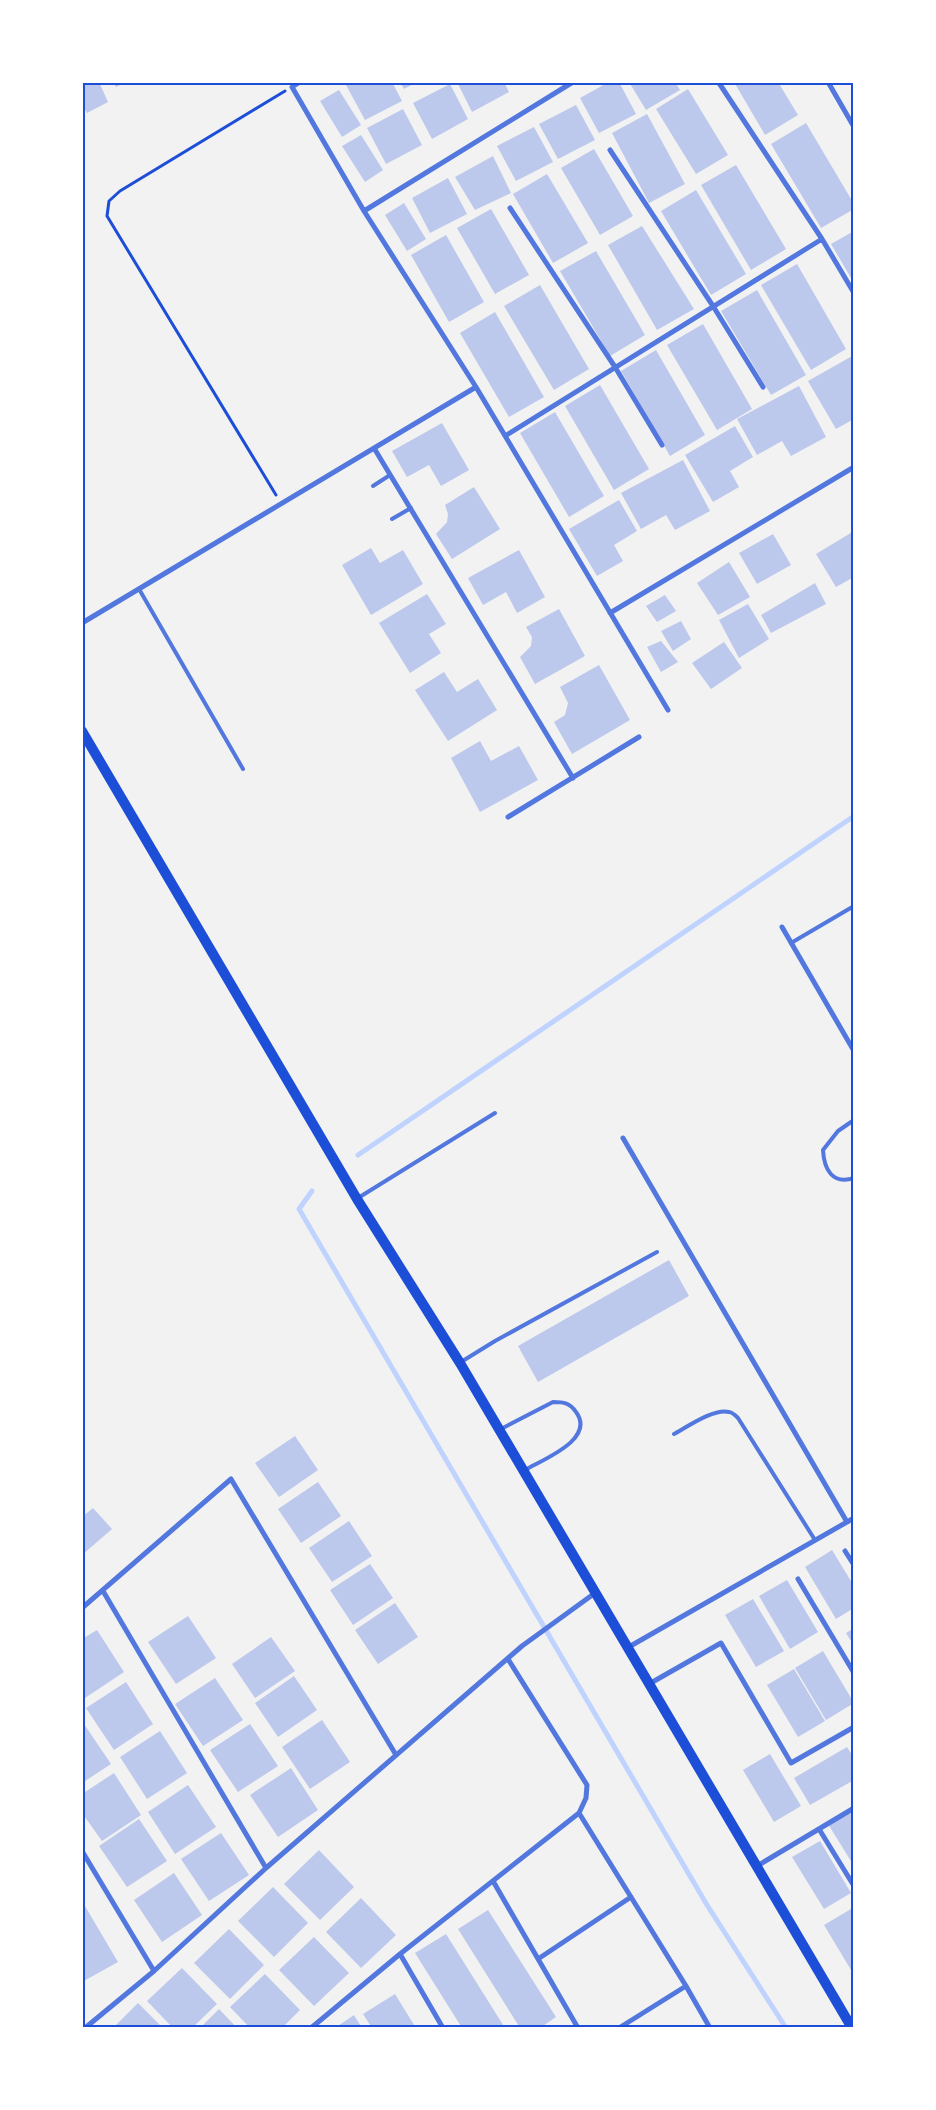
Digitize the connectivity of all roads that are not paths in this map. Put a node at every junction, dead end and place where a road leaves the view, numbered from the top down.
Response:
1 (300, 82) edge
2 (573, 82) edge
3 (828, 82) edge
4 (720, 83) edge
5 (854, 127) edge
6 (610, 150) dead end
7 (510, 208) dead end
8 (364, 211) junction
9 (822, 240) junction
10 (854, 293) edge
11 (714, 306) junction
12 (615, 367) junction
13 (476, 387) junction
14 (763, 387) dead end
15 (505, 436) junction
16 (662, 445) dead end
17 (374, 448) junction
18 (854, 467) edge
19 (390, 475) junction
20 (373, 486) dead end
21 (411, 508) junction
22 (392, 519) dead end
23 (139, 589) junction
24 (610, 613) junction
25 (82, 623) edge
26 (668, 710) dead end
27 (82, 731) edge
28 (639, 737) dead end
29 (243, 768) dead end
30 (573, 778) junction
31 (508, 817) dead end
32 (854, 906) edge
33 (782, 927) dead end
34 (791, 943) junction
35 (854, 1051) edge
36 (495, 1113) dead end
37 (854, 1120) edge
38 (622, 1138) dead end
39 (854, 1178) edge
40 (356, 1199) junction
41 (658, 1252) dead end
42 (460, 1363) junction
43 (499, 1430) junction
44 (674, 1434) dead end
45 (524, 1471) junction
46 (854, 1518) edge
47 (847, 1522) junction
48 (815, 1540) junction
49 (845, 1551) dead end
50 (854, 1565) edge
51 (798, 1580) dead end
52 (103, 1591) junction
53 (595, 1592) junction
54 (82, 1608) edge
55 (627, 1648) junction
56 (508, 1659) junction
57 (854, 1673) edge
58 (648, 1684) junction
59 (854, 1727) edge
60 (396, 1755) junction
61 (854, 1808) edge
62 (579, 1813) junction
63 (819, 1829) junction
64 (82, 1851) edge
65 (756, 1867) junction
66 (266, 1868) junction
67 (493, 1881) junction
68 (854, 1886) edge
69 (631, 1897) junction
70 (400, 1954) junction
71 (538, 1959) junction
72 (154, 1971) junction
73 (686, 1986) junction
74 (85, 2028) edge
75 (311, 2028) edge
76 (442, 2028) edge
77 (578, 2028) edge
78 (619, 2028) edge
79 (710, 2028) edge
80 (852, 2028) edge

1 - 8 street
2 - 8 street
3 - 5 street
4 - 9 street
6 - 11 street
7 - 12 street
8 - 13 street
9 - 10 street
9 - 11 street
11 - 12 street
11 - 14 street
12 - 15 street
12 - 16 street
13 - 15 street
13 - 17 street
15 - 24 street
17 - 19 street
17 - 23 street
18 - 24 street
19 - 20 lane
19 - 21 street
21 - 22 lane
21 - 30 street
23 - 25 street
23 - 29 lane
24 - 26 street
27 - 40 main road
28 - 30 street
30 - 31 street
32 - 34 lane
33 - 34 street
34 - 35 street
36 - 40 lane
37 - 39 lane
38 - 47 street
40 - 42 main road
41 - 42 lane
42 - 43 main road
43 - 45 main road
43 - 45 lane
44 - 48 lane
45 - 53 main road
46 - 47 street
47 - 48 street
48 - 55 street
49 - 50 street
51 - 57 street
52 - 54 street
52 - 60 street
52 - 66 street
53 - 55 main road
53 - 56 street
55 - 58 main road
56 - 60 street
56 - 62 street
58 - 59 street
58 - 65 main road
60 - 66 street
61 - 63 street
62 - 67 street
62 - 69 street
63 - 65 street
63 - 68 street
64 - 72 street
65 - 80 main road
66 - 72 street
67 - 70 street
67 - 71 street
69 - 71 street
69 - 73 street
70 - 75 street
70 - 76 street
71 - 77 street
72 - 74 street
73 - 78 street
73 - 79 street

